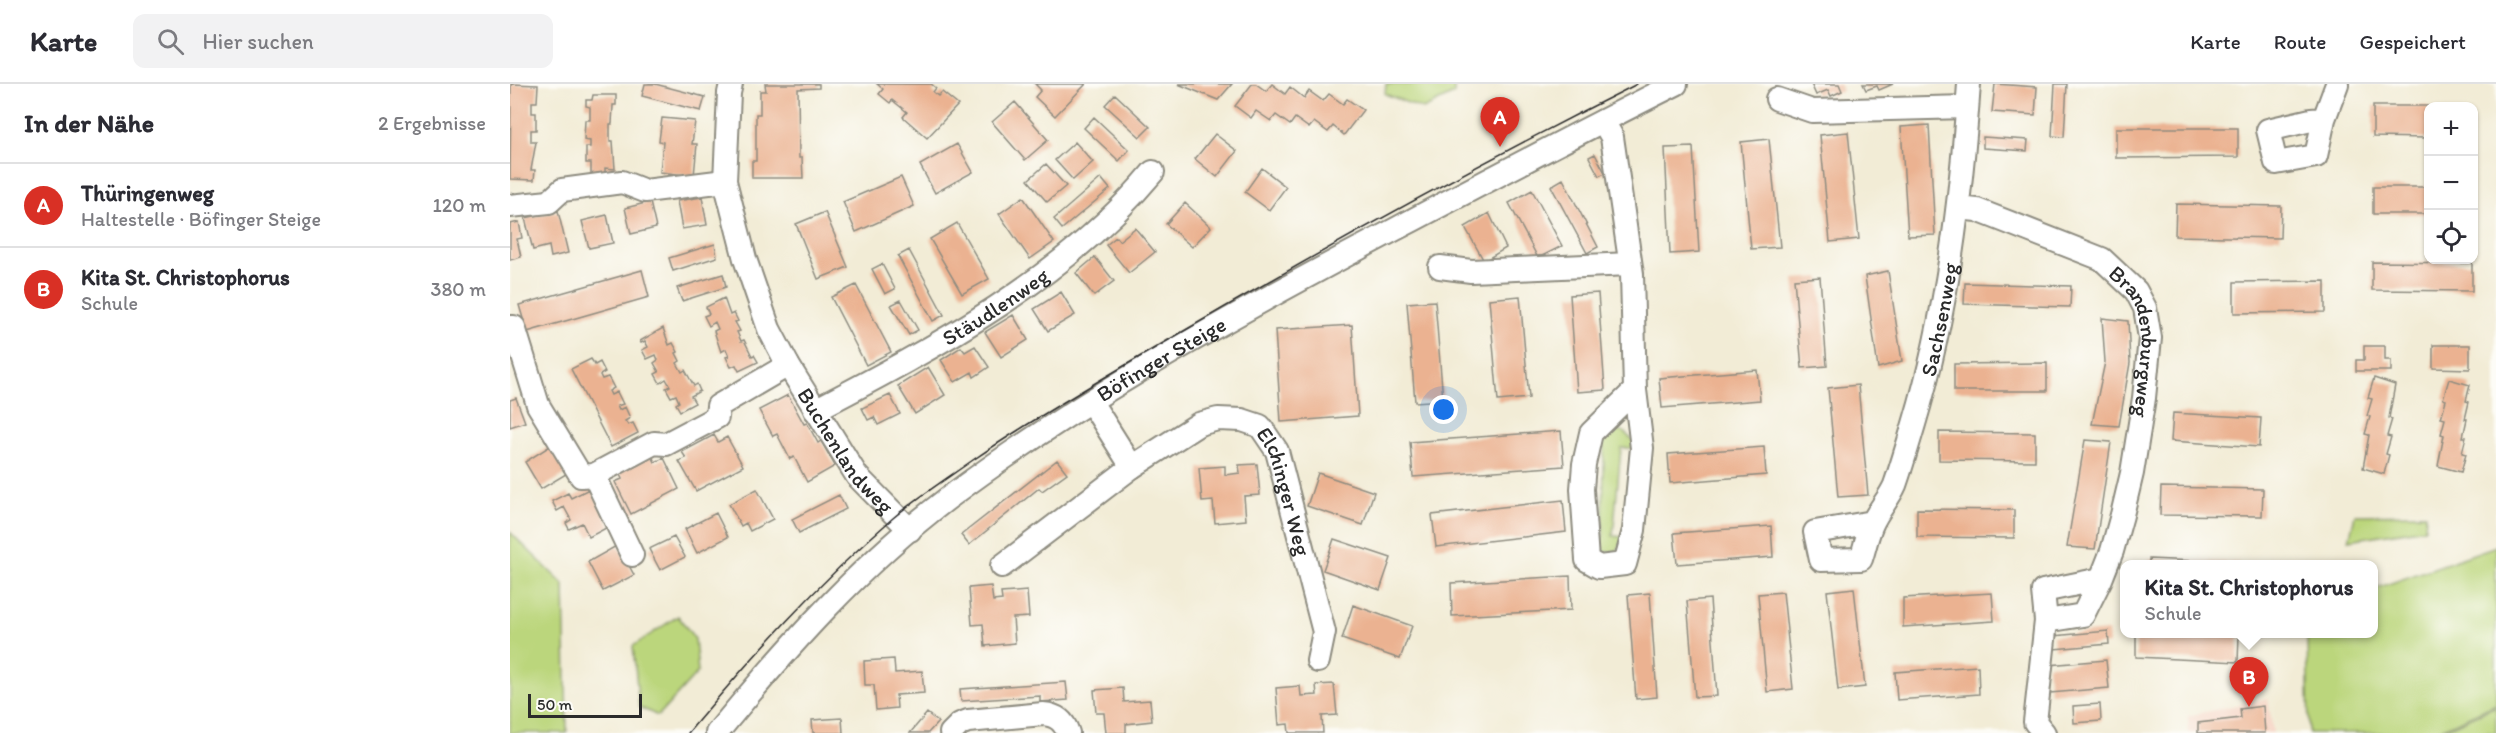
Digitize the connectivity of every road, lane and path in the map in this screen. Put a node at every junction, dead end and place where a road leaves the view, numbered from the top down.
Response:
1 (731, 84) edge
2 (1676, 84) edge
3 (1969, 84) edge
4 (2337, 84) edge
5 (1777, 99) dead end
6 (1967, 107) junction
7 (2324, 119) dead end
8 (1603, 121) junction
9 (1153, 172) dead end
10 (725, 182) junction
11 (510, 206) edge
12 (1959, 208) junction
13 (1630, 264) junction
14 (1440, 267) dead end
15 (510, 327) edge
16 (788, 365) junction
17 (1635, 390) junction
18 (1091, 402) junction
19 (815, 410) junction
20 (1602, 422) junction
21 (1639, 431) junction
22 (1132, 467) junction
23 (594, 475) junction
24 (1873, 522) dead end
25 (910, 530) junction
26 (632, 555) dead end
27 (1002, 566) dead end
28 (2101, 579) junction
29 (2046, 621) junction
30 (1318, 661) dead end
31 (717, 733) edge
32 (951, 733) edge
33 (1068, 733) edge
34 (2044, 733) edge

1 - 10 street, Buchenlandweg
2 - 8 street, Böfinger Steige
3 - 6 street, Sachsenweg
4 - 7 street
5 - 6 street
6 - 12 street, Sachsenweg
8 - 13 street
8 - 18 street, Böfinger Steige
9 - 19 street, Stäudlenweg
10 - 11 street
10 - 16 street, Buchenlandweg
12 - 24 street, Sachsenweg
12 - 28 street, Brandenburgweg
13 - 14 street
13 - 17 street
15 - 23 street
16 - 19 street, Buchenlandweg
16 - 23 street, Buchenlandweg
17 - 20 street
17 - 21 street
18 - 22 street
18 - 25 street, Böfinger Steige
19 - 25 street, Buchenlandweg
20 - 21 street
20 - 21 street
22 - 27 street, Elchinger Weg
22 - 30 street, Elchinger Weg
23 - 26 street
25 - 31 street, Böfinger Steige
28 - 29 street, Brandenburgweg
28 - 29 street
29 - 34 street
32 - 33 street

